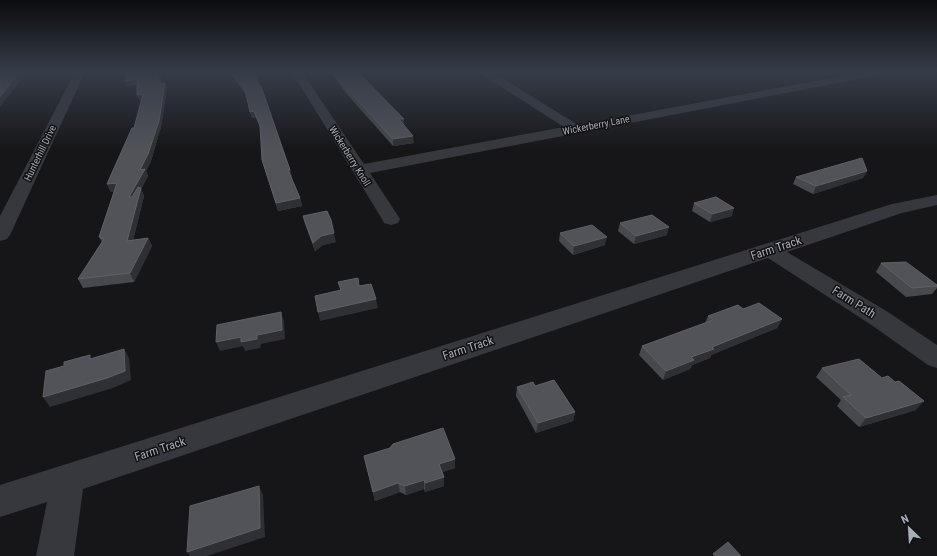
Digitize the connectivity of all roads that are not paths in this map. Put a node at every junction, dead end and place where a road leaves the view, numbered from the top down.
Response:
1 (67, 98) edge
2 (314, 98) edge
3 (527, 98) edge
4 (739, 98) edge
5 (576, 128) junction
6 (359, 170) junction
7 (937, 200) edge
8 (4, 219) edge
9 (391, 219) dead end
10 (0, 235) edge
11 (770, 250) junction
12 (937, 358) edge
13 (68, 479) junction
14 (0, 501) edge
15 (55, 556) edge

1 - 8 street, Hunterhill Drive
2 - 6 street, Wickerberry Knoll
3 - 5 street
4 - 5 street, Wickerberry Lane
5 - 6 street, Wickerberry Lane
6 - 9 street, Wickerberry Knoll
7 - 11 street, Farm Track
8 - 10 street, Hunterhill Drive
11 - 12 street, Farm Path
11 - 13 street, Farm Track
13 - 14 street, Farm Track
13 - 15 street

